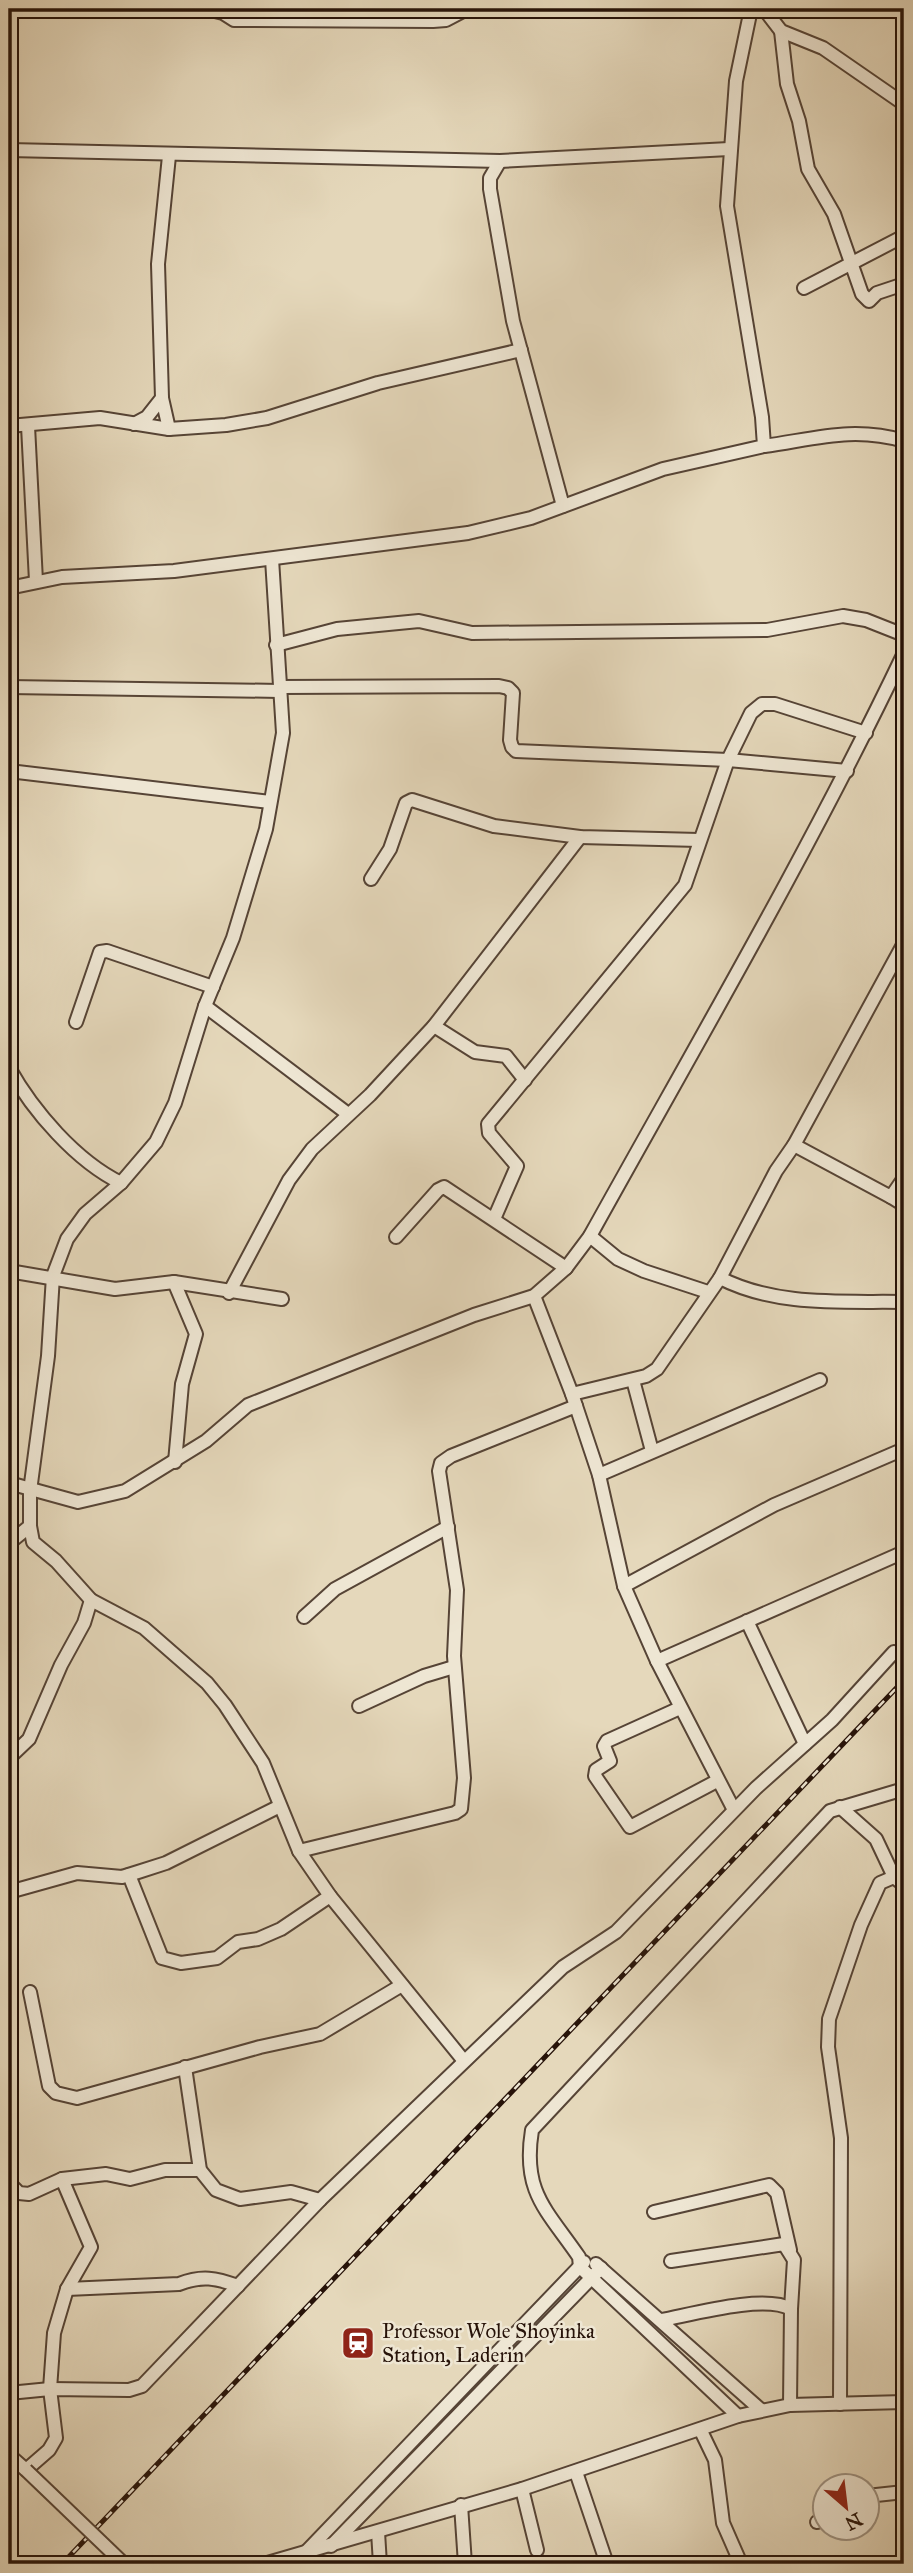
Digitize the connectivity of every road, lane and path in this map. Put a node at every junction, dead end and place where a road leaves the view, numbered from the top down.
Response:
1 (207, 9) edge
2 (467, 9) edge
3 (751, 9) edge
4 (764, 9) edge
5 (781, 31) junction
6 (904, 104) edge
7 (729, 149) junction
8 (9, 150) edge
9 (169, 156) junction
10 (500, 161) junction
11 (904, 236) edge
12 (853, 261) junction
13 (904, 284) edge
14 (804, 288) dead end
15 (521, 351) junction
16 (162, 398) junction
17 (133, 424) junction
18 (9, 426) edge
19 (28, 426) junction
20 (169, 429) junction
21 (904, 441) edge
22 (764, 446) junction
23 (563, 506) junction
24 (272, 559) junction
25 (36, 581) junction
26 (9, 588) edge
27 (904, 635) edge
28 (276, 645) junction
29 (904, 653) edge
30 (10, 687) edge
31 (280, 689) junction
32 (9, 731) edge
33 (866, 733) junction
34 (728, 760) junction
35 (9, 771) edge
36 (847, 771) junction
37 (271, 802) junction
38 (580, 837) junction
39 (699, 840) junction
40 (370, 879) dead end
41 (904, 943) edge
42 (213, 987) junction
43 (205, 1006) junction
44 (76, 1022) dead end
45 (434, 1026) junction
46 (9, 1068) edge
47 (525, 1080) junction
48 (348, 1114) junction
49 (794, 1145) junction
50 (904, 1178) edge
51 (121, 1183) junction
52 (891, 1196) junction
53 (904, 1205) edge
54 (494, 1219) junction
55 (590, 1236) junction
56 (396, 1237) dead end
57 (566, 1268) junction
58 (9, 1271) edge
59 (53, 1276) junction
60 (720, 1278) junction
61 (174, 1282) junction
62 (708, 1292) junction
63 (229, 1293) junction
64 (534, 1296) junction
65 (282, 1299) dead end
66 (904, 1302) edge
67 (633, 1380) junction
68 (820, 1380) dead end
69 (574, 1400) junction
70 (904, 1450) edge
71 (652, 1451) junction
72 (175, 1462) junction
73 (599, 1475) junction
74 (9, 1483) edge
75 (30, 1492) junction
76 (30, 1526) junction
77 (448, 1527) junction
78 (9, 1543) edge
79 (904, 1552) edge
80 (624, 1586) junction
81 (91, 1600) junction
82 (304, 1617) dead end
83 (747, 1621) junction
84 (894, 1652) dead end
85 (657, 1661) junction
86 (454, 1667) junction
87 (359, 1706) dead end
88 (680, 1708) junction
89 (805, 1744) junction
90 (9, 1758) edge
91 (717, 1781) junction
92 (904, 1789) edge
93 (280, 1806) junction
94 (841, 1807) junction
95 (734, 1810) junction
96 (299, 1851) junction
97 (129, 1875) junction
98 (899, 1881) edge
99 (9, 1892) edge
100 (330, 1896) junction
101 (402, 1985) junction
102 (30, 1992) dead end
103 (464, 2061) junction
104 (185, 2067) junction
105 (200, 2170) junction
106 (62, 2179) junction
107 (9, 2183) edge
108 (320, 2200) junction
109 (654, 2212) dead end
110 (790, 2250) junction
111 (582, 2261) junction
112 (671, 2261) dead end
113 (596, 2273) junction
114 (238, 2286) junction
115 (67, 2289) junction
116 (791, 2309) junction
117 (662, 2320) junction
118 (50, 2389) junction
119 (9, 2393) edge
120 (904, 2402) edge
121 (840, 2404) junction
122 (790, 2405) junction
123 (761, 2410) junction
124 (738, 2416) junction
125 (701, 2431) junction
126 (9, 2455) edge
127 (26, 2470) junction
128 (576, 2472) junction
129 (522, 2489) junction
130 (375, 2490) junction
131 (904, 2492) edge
132 (881, 2494) edge
133 (461, 2505) junction
134 (365, 2511) junction
135 (374, 2534) junction
136 (330, 2546) junction
137 (537, 2550) dead end
138 (304, 2554) junction
139 (289, 2561) edge
140 (124, 2564) edge
141 (264, 2564) edge
142 (380, 2564) edge
143 (465, 2564) edge
144 (607, 2564) edge
145 (741, 2564) edge

1 - 2 street
3 - 7 street
4 - 5 street
5 - 6 street
5 - 12 street
7 - 10 street
7 - 22 street
8 - 9 street
9 - 10 street
9 - 16 street
10 - 15 street
11 - 12 street
12 - 13 street
12 - 14 street
15 - 20 street
15 - 23 street
16 - 17 street
16 - 20 street
17 - 19 street
17 - 20 street
18 - 19 street
19 - 25 street
21 - 22 street
22 - 23 street
23 - 24 street
24 - 25 street
24 - 28 street
25 - 26 street
27 - 28 street
28 - 31 street
29 - 33 street
30 - 31 street
30 - 32 street
31 - 34 street
31 - 37 street
33 - 34 street
33 - 36 street
34 - 36 street
34 - 39 street
35 - 37 street
36 - 55 street
37 - 42 street
38 - 39 street
38 - 40 street
38 - 45 street
39 - 47 street
41 - 49 street
42 - 43 street
42 - 44 street
43 - 48 street
43 - 51 street
45 - 47 street
45 - 48 street
46 - 51 street
47 - 54 street
48 - 63 street
49 - 52 street
49 - 60 street
50 - 52 street
51 - 59 street
52 - 53 street
54 - 56 street
54 - 57 street
55 - 57 street
55 - 62 street
57 - 64 street
58 - 59 street
59 - 61 street
59 - 75 street
60 - 62 street
60 - 66 street
61 - 63 street
61 - 72 street
62 - 67 street
63 - 65 street
64 - 69 street
64 - 72 street
67 - 69 street
67 - 71 street
68 - 71 street
69 - 73 street
69 - 77 street
70 - 80 street
71 - 73 street
72 - 75 street
73 - 80 street
74 - 75 street
75 - 76 street
76 - 78 street
76 - 81 street
77 - 82 street
77 - 86 street
79 - 83 street
80 - 85 street
81 - 90 street
81 - 93 street
83 - 85 street
83 - 89 street
84 - 89 street
85 - 88 street
86 - 87 street
86 - 96 street
88 - 91 street
88 - 91 street
89 - 95 street
91 - 95 street
92 - 94 street
93 - 96 street
93 - 97 street
94 - 98 street
94 - 111 street
95 - 103 street
96 - 100 street
97 - 99 street
97 - 100 street
98 - 121 street
100 - 101 street
101 - 103 street
101 - 104 street
102 - 104 street
103 - 108 street
104 - 105 street
105 - 106 street
105 - 108 street
106 - 107 street
106 - 115 street
108 - 114 street
109 - 110 street
110 - 112 street
110 - 116 street
111 - 113 street
111 - 130 street
113 - 117 street
113 - 124 street
113 - 130 street
114 - 115 street
114 - 118 street
115 - 118 street
116 - 117 street
116 - 122 street
117 - 123 street
118 - 119 street
118 - 127 street
120 - 121 street
121 - 122 street
122 - 123 street
123 - 124 street
124 - 125 street
125 - 128 street
125 - 145 street
126 - 127 street
127 - 140 street, bridge
128 - 129 street
128 - 144 street
129 - 133 street
129 - 137 street
130 - 134 street
130 - 138 street
131 - 132 street
133 - 135 street
133 - 143 street
134 - 135 street
134 - 136 street
135 - 136 street
135 - 142 street
136 - 138 street
138 - 139 street
139 - 141 street

